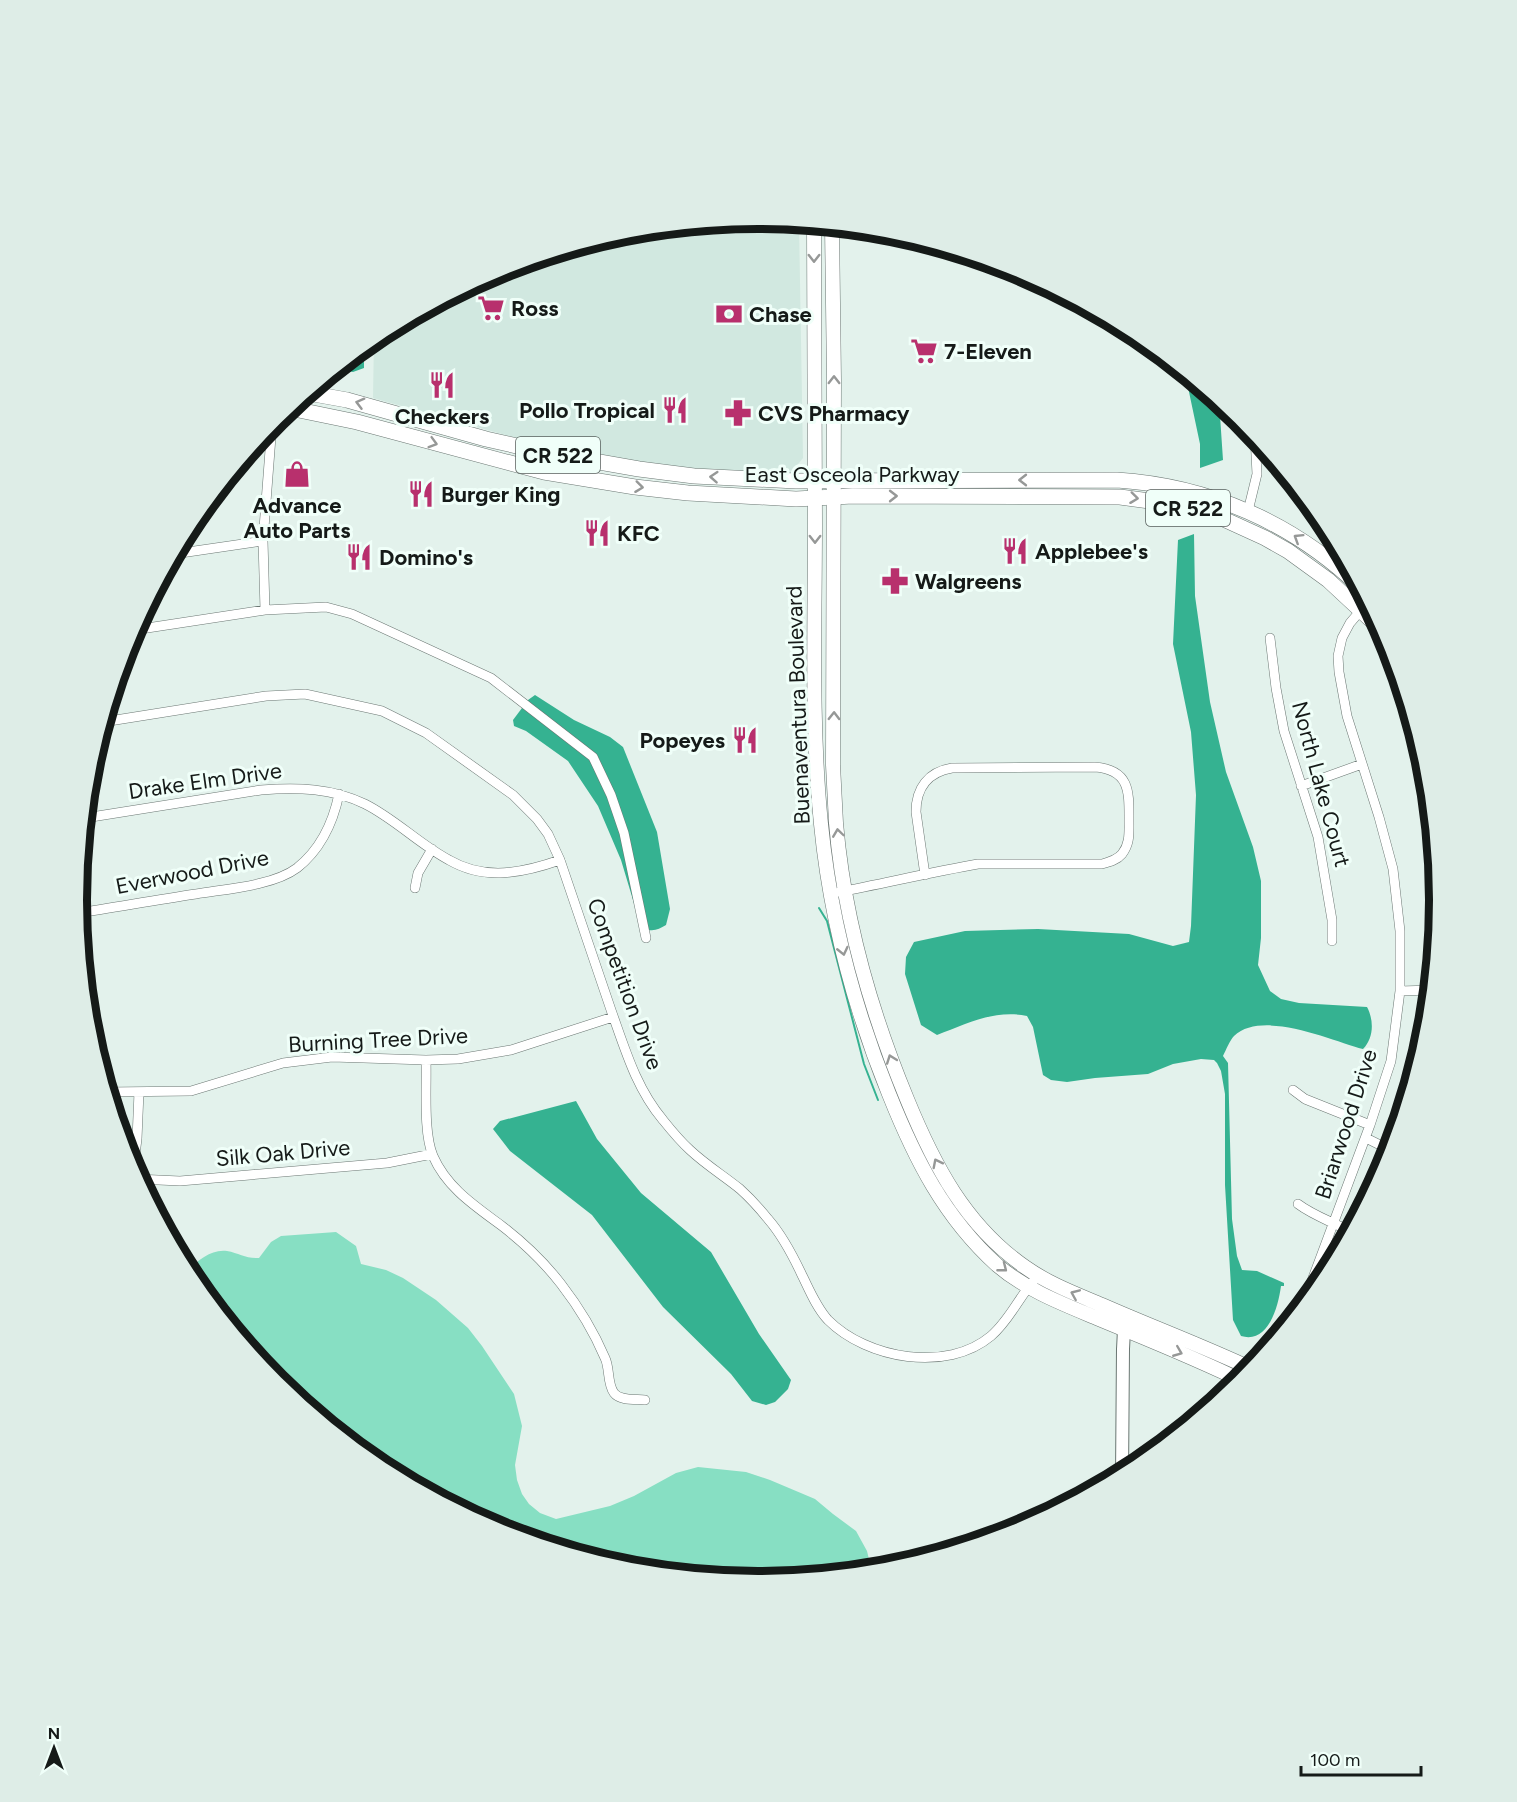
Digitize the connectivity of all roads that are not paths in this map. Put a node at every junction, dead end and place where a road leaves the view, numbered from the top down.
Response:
1 (814, 232) edge
2 (832, 234) edge
3 (317, 395) edge
4 (301, 410) edge
5 (486, 439) junction
6 (271, 440) edge
7 (1257, 452) edge
8 (482, 456) junction
9 (834, 480) junction
10 (1082, 480) junction
11 (815, 481) junction
12 (1076, 496) junction
13 (834, 497) junction
14 (815, 498) junction
15 (1164, 503) junction
16 (1248, 511) junction
17 (263, 541) junction
18 (185, 552) edge
19 (1344, 572) edge
20 (1360, 603) edge
21 (1363, 608) edge
22 (265, 610) junction
23 (145, 628) edge
24 (1270, 638) dead end
25 (815, 684) junction
26 (834, 686) junction
27 (112, 721) edge
28 (1362, 764) junction
29 (1301, 786) junction
30 (339, 794) junction
31 (93, 817) edge
32 (432, 849) junction
33 (560, 860) junction
34 (925, 875) junction
35 (415, 888) dead end
36 (846, 891) junction
37 (831, 894) junction
38 (87, 911) edge
39 (646, 938) dead end
40 (1332, 941) dead end
41 (1424, 990) edge
42 (1400, 991) junction
43 (614, 1017) junction
44 (426, 1060) junction
45 (1293, 1090) dead end
46 (115, 1092) edge
47 (139, 1092) junction
48 (1370, 1125) junction
49 (1366, 1138) junction
50 (1383, 1146) edge
51 (136, 1151) edge
52 (432, 1154) junction
53 (148, 1180) edge
54 (1298, 1204) dead end
55 (1334, 1223) junction
56 (1345, 1229) edge
57 (1038, 1276) junction
58 (1312, 1282) edge
59 (1027, 1286) junction
60 (1126, 1323) junction
61 (1243, 1365) edge
62 (1233, 1376) edge
63 (645, 1400) dead end
64 (1122, 1465) edge

1 -> 11 main road, Buenaventura Boulevard
9 -> 2 main road, Buenaventura Boulevard
5 -> 3 main road, East Osceola Parkway / CR 522
4 -> 8 main road, East Osceola Parkway / CR 522
5 - 8 street
11 -> 5 main road, East Osceola Parkway / CR 522
6 - 17 street
7 - 16 street
8 -> 14 main road, East Osceola Parkway / CR 522
10 -> 9 main road, East Osceola Parkway / CR 522
9 - 11 main road, East Osceola Parkway / CR 522
9 - 13 main road, Buenaventura Boulevard
10 - 12 street
10 - 16 main road, East Osceola Parkway / CR 522
11 - 14 main road, Buenaventura Boulevard
13 -> 12 main road, East Osceola Parkway / CR 522
12 -> 15 main road, East Osceola Parkway / CR 522
13 - 14 main road, East Osceola Parkway / CR 522
13 - 26 main road, Buenaventura Boulevard
14 -> 25 main road, Buenaventura Boulevard
15 - 16 main road
15 - 20 main road, East Osceola Parkway / CR 522
19 -> 16 main road, East Osceola Parkway / CR 522
17 - 18 street
17 - 22 street
21 - 28 street, Briarwood Drive
22 - 23 street
22 - 39 street
24 - 29 street, North Lake Court
25 - 26 street
25 - 37 main road, Buenaventura Boulevard
36 -> 26 main road, Buenaventura Boulevard
27 - 33 street, Competition Drive
28 - 29 street
28 - 42 street, Briarwood Drive
29 - 40 street, North Lake Court
30 - 31 street, Drake Elm Drive
30 - 32 street, Drake Elm Drive
30 - 38 street, Everwood Drive
32 - 33 street, Drake Elm Drive
32 - 35 street
33 - 43 street, Competition Drive
34 - 34 street
34 - 36 street
36 - 37 street
57 -> 36 main road, Buenaventura Boulevard
37 -> 59 main road, Buenaventura Boulevard
41 - 42 street
42 - 48 street, Briarwood Drive
43 - 44 street, Burning Tree Drive
43 - 59 street, Competition Drive
44 - 47 street, Burning Tree Drive
44 - 52 street
45 - 48 street
46 - 47 street, Burning Tree Drive
47 - 51 street
48 - 49 street, Briarwood Drive
49 - 50 street
49 - 55 street, Briarwood Drive
52 - 53 street, Silk Oak Drive
52 - 63 street
54 - 55 street
55 - 56 street
55 - 58 street, Briarwood Drive
57 - 59 street, Competition Drive
60 -> 57 main road, Buenaventura Boulevard
59 - 60 main road, Buenaventura Boulevard
60 - 61 main road, Buenaventura Boulevard
60 -> 62 main road, Buenaventura Boulevard
60 - 64 street

